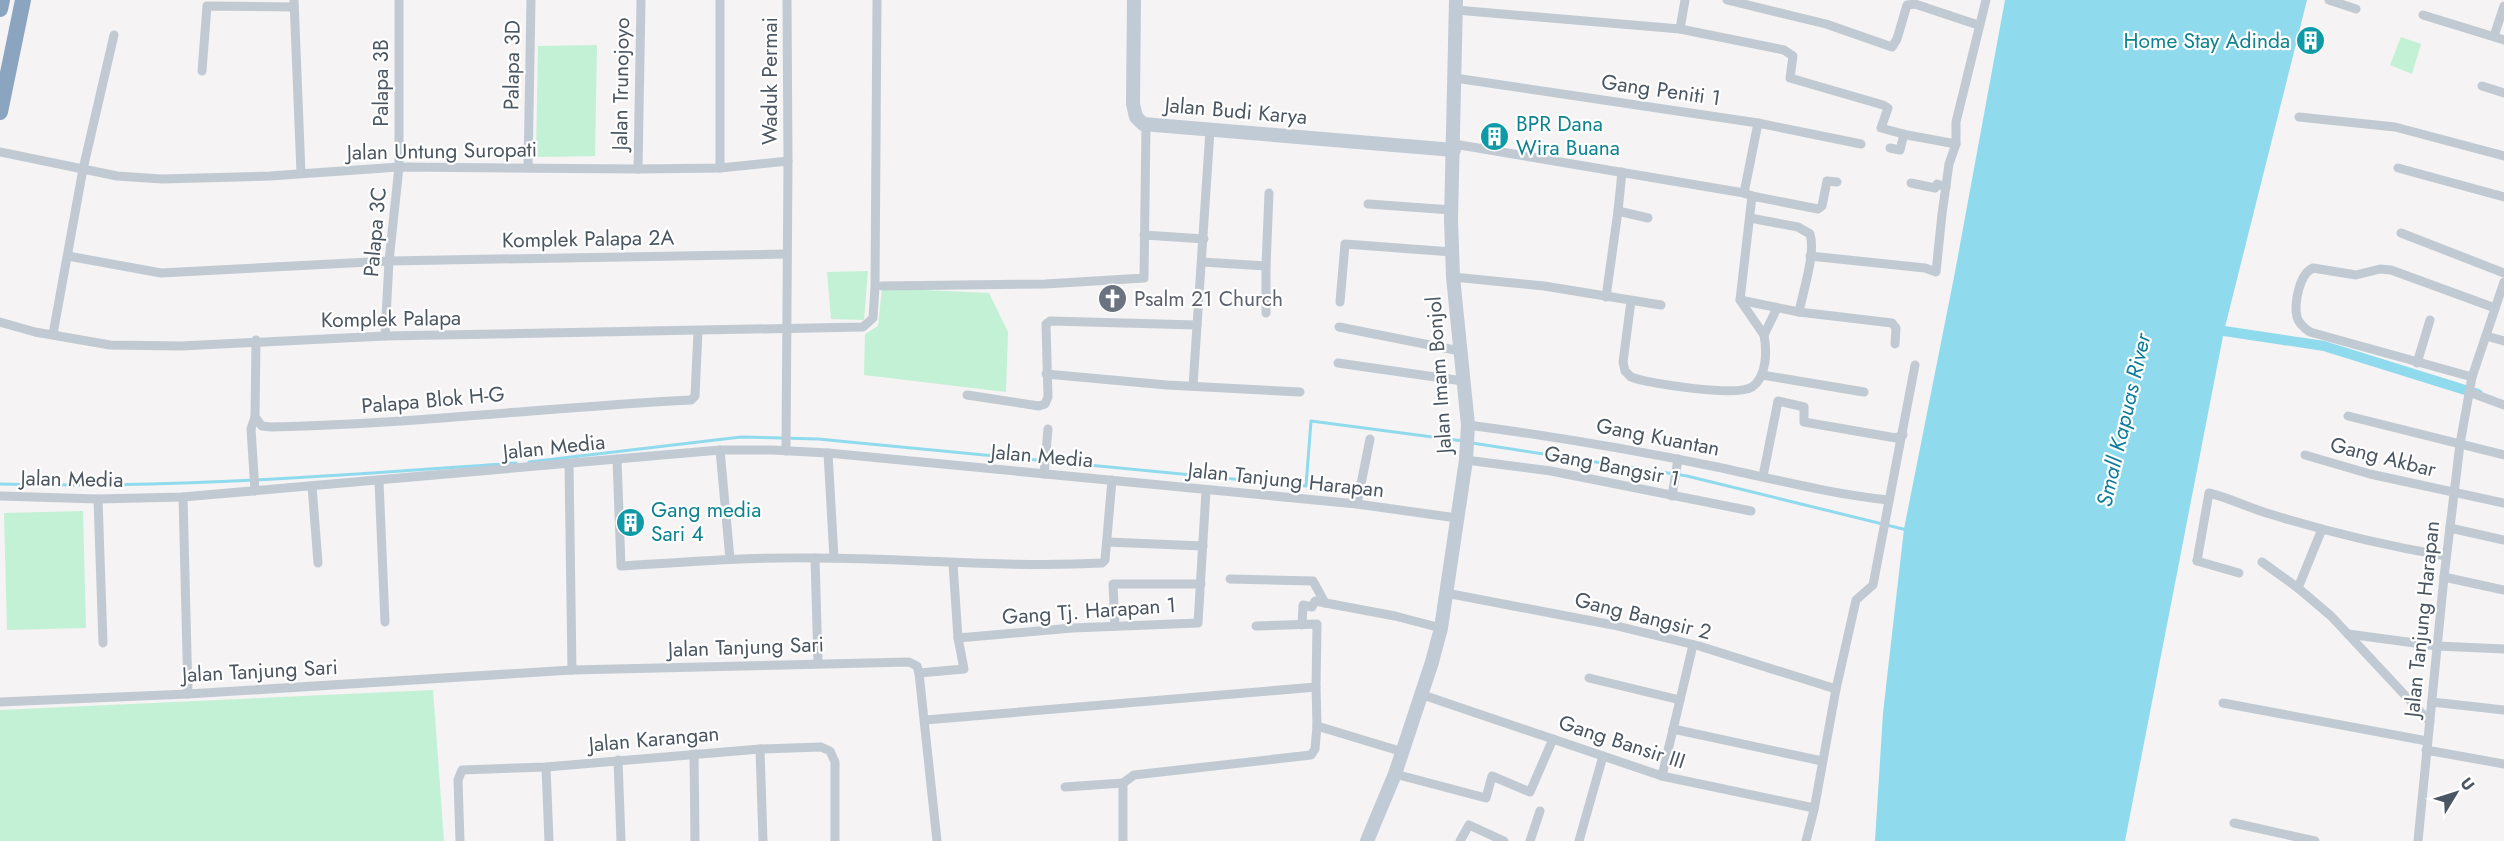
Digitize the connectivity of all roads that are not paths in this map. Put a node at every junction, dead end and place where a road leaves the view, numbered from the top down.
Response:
1 (2, 0) edge
2 (23, 0) edge
3 (399, 0) edge
4 (531, 0) edge
5 (641, 0) edge
6 (720, 0) edge
7 (787, 0) edge
8 (877, 0) edge
9 (1134, 0) edge
10 (1685, 0) edge
11 (1727, 0) edge
12 (1986, 0) edge
13 (2329, 0) edge
14 (294, 4) edge
15 (1456, 5) edge
16 (2504, 6) edge
17 (0, 9) edge
18 (2356, 9) dead end
19 (2423, 15) dead end
20 (1978, 25) junction
21 (1680, 29) junction
22 (114, 34) dead end
23 (2494, 36) junction
24 (2504, 40) edge
25 (202, 71) dead end
26 (1455, 78) junction
27 (2482, 86) dead end
28 (2504, 93) edge
29 (0, 112) edge
30 (2299, 117) dead end
31 (1758, 123) junction
32 (1146, 125) junction
33 (1210, 130) junction
34 (1904, 134) junction
35 (1861, 144) dead end
36 (1956, 144) junction
37 (1454, 147) junction
38 (1890, 148) dead end
39 (0, 152) edge
40 (2504, 156) edge
41 (788, 161) junction
42 (399, 167) junction
43 (528, 168) junction
44 (720, 168) junction
45 (2398, 168) dead end
46 (83, 169) junction
47 (638, 169) junction
48 (1622, 172) junction
49 (301, 173) junction
50 (1837, 182) dead end
51 (1911, 183) dead end
52 (1946, 187) junction
53 (1269, 193) dead end
54 (1748, 195) junction
55 (2504, 197) edge
56 (1368, 204) dead end
57 (1452, 210) junction
58 (1618, 211) junction
59 (1648, 218) dead end
60 (1749, 218) junction
61 (2401, 233) dead end
62 (1144, 235) junction
63 (1204, 239) junction
64 (1452, 252) junction
65 (787, 254) junction
66 (68, 255) junction
67 (1810, 256) junction
68 (390, 261) junction
69 (1202, 262) junction
70 (1266, 266) junction
71 (2504, 273) edge
72 (1453, 276) junction
73 (2504, 282) edge
74 (882, 286) dead end
75 (1606, 297) junction
76 (1740, 300) junction
77 (1631, 301) junction
78 (1340, 302) dead end
79 (1660, 305) dead end
80 (1777, 308) junction
81 (2495, 308) junction
82 (1799, 312) junction
83 (1266, 313) dead end
84 (2430, 320) dead end
85 (0, 322) edge
86 (1197, 325) junction
87 (786, 326) junction
88 (1339, 327) dead end
89 (698, 331) junction
90 (53, 334) junction
91 (1764, 335) junction
92 (385, 336) junction
93 (2486, 336) junction
94 (256, 340) junction
95 (2504, 341) edge
96 (1895, 344) dead end
97 (1460, 351) junction
98 (1338, 363) dead end
99 (2417, 363) junction
100 (1915, 364) dead end
101 (1046, 374) junction
102 (1762, 375) junction
103 (1463, 381) junction
104 (1193, 386) junction
105 (2470, 388) junction
106 (1300, 392) dead end
107 (1864, 392) dead end
108 (967, 395) dead end
109 (2504, 405) edge
110 (2348, 416) dead end
111 (255, 417) junction
112 (1468, 427) junction
113 (1048, 429) dead end
114 (1903, 435) junction
115 (1370, 439) dead end
116 (2460, 444) junction
117 (786, 449) junction
118 (720, 450) junction
119 (828, 453) junction
120 (2504, 455) edge
121 (2306, 456) dead end
122 (1466, 458) junction
123 (617, 459) junction
124 (569, 464) junction
125 (1677, 464) junction
126 (1044, 473) junction
127 (1763, 476) junction
128 (1112, 480) junction
129 (380, 481) junction
130 (312, 486) junction
131 (255, 491) junction
132 (1206, 491) junction
133 (2453, 492) junction
134 (1672, 493) junction
135 (0, 496) edge
136 (183, 497) junction
137 (98, 499) junction
138 (1888, 500) junction
139 (2504, 503) edge
140 (1357, 504) junction
141 (1751, 511) dead end
142 (1457, 518) junction
143 (2450, 528) junction
144 (2322, 529) junction
145 (2504, 540) edge
146 (1107, 542) junction
147 (1203, 546) junction
148 (2446, 556) junction
149 (815, 558) junction
150 (834, 558) junction
151 (730, 559) junction
152 (2262, 562) dead end
153 (318, 563) dead end
154 (953, 564) junction
155 (2239, 573) dead end
156 (2444, 578) junction
157 (1230, 579) dead end
158 (1201, 584) junction
159 (2298, 588) junction
160 (2504, 590) edge
161 (1446, 593) junction
162 (1320, 602) junction
163 (385, 622) dead end
164 (1302, 625) junction
165 (1115, 626) junction
166 (1256, 626) dead end
167 (1441, 628) junction
168 (2348, 634) junction
169 (958, 638) junction
170 (104, 643) dead end
171 (1693, 645) junction
172 (2437, 646) junction
173 (2504, 650) edge
174 (818, 663) junction
175 (572, 670) junction
176 (919, 673) junction
177 (1589, 678) dead end
178 (1316, 687) junction
179 (1832, 689) junction
180 (188, 694) junction
181 (1423, 695) junction
182 (1680, 700) junction
183 (0, 702) edge
184 (2432, 702) junction
185 (2223, 703) dead end
186 (2504, 710) edge
187 (925, 720) junction
188 (2430, 722) junction
189 (1317, 726) junction
190 (1673, 729) junction
191 (1553, 739) junction
192 (2427, 745) junction
193 (760, 749) junction
194 (1403, 752) junction
195 (694, 753) junction
196 (1603, 756) junction
197 (618, 760) junction
198 (1822, 761) junction
199 (2504, 764) edge
200 (546, 766) junction
201 (1395, 774) junction
202 (1662, 776) junction
203 (1123, 783) junction
204 (1065, 787) dead end
205 (1814, 808) junction
206 (1540, 811) dead end
207 (2234, 823) dead end
208 (460, 841) edge
209 (549, 841) edge
210 (621, 841) edge
211 (695, 841) edge
212 (763, 841) edge
213 (835, 841) edge
214 (937, 841) edge
215 (1123, 841) edge
216 (1367, 841) edge
217 (1460, 841) edge
218 (1504, 841) edge
219 (1530, 841) edge
220 (1579, 841) edge
221 (1806, 841) edge
222 (2315, 841) edge
223 (2418, 841) edge

1 - 17 highway
2 - 29 highway
3 - 42 street, Palapa 3B
4 - 43 street, Palapa 3D
5 - 47 street, Jalan Trunojoyo
6 - 44 street
7 - 41 street, Waduk Permai
8 - 87 street, Komplek Palapa
9 - 32 main road, Jalan Budi Karya
10 - 21 street
11 - 20 street
12 - 20 street
13 - 18 street
14 - 25 street
14 - 49 street
15 - 21 street
15 - 26 main road, Jalan Imam Bonjol
16 - 23 street
19 - 23 street
20 - 36 street
21 - 34 street
22 - 46 street
23 - 24 street
26 - 31 street, Gang Peniti 1
26 - 37 main road, Jalan Imam Bonjol
27 - 28 street
30 - 40 street
31 - 35 street, Gang Peniti 1
31 - 54 street
32 - 33 main road, Jalan Budi Karya
32 - 62 street
33 - 37 main road, Jalan Budi Karya
33 - 63 street
34 - 36 street
34 - 38 street
36 - 52 street
37 - 48 street
37 - 57 main road, Jalan Imam Bonjol
39 - 46 street, Jalan Untung Suropati
41 - 44 street, Jalan Untung Suropati
41 - 65 street, Waduk Permai
42 - 43 street, Jalan Untung Suropati
42 - 49 street, Jalan Untung Suropati
42 - 68 street, Palapa 3C
43 - 47 street, Jalan Untung Suropati
44 - 47 street, Jalan Untung Suropati
45 - 55 street
46 - 49 street, Jalan Untung Suropati
46 - 66 street
48 - 54 street
48 - 58 street
50 - 54 street
51 - 52 street
52 - 67 street
53 - 70 street
54 - 60 street
56 - 57 street
57 - 64 main road, Jalan Imam Bonjol
58 - 59 street
58 - 75 street
60 - 67 street
60 - 76 street
61 - 71 street
62 - 63 street
62 - 74 street
63 - 69 street
64 - 72 main road, Jalan Imam Bonjol
64 - 78 street
65 - 68 street, Komplek Palapa 2A
65 - 87 street, Waduk Permai
66 - 68 street, Komplek Palapa 2A
66 - 90 street
67 - 82 street
68 - 92 street, Palapa 3C
69 - 70 street
69 - 86 street
70 - 83 street
72 - 75 street
72 - 97 main road, Jalan Imam Bonjol
73 - 81 street, Jalan Tanjung Harapan
75 - 77 street
76 - 80 street
76 - 91 street
77 - 79 street
77 - 102 street
80 - 82 street
80 - 91 street
81 - 93 street, Jalan Tanjung Harapan
81 - 99 street
82 - 96 street
84 - 99 street
85 - 90 street, Komplek Palapa
86 - 101 street
86 - 104 street
87 - 89 street, Komplek Palapa
87 - 117 street, Waduk Permai
88 - 97 street
89 - 92 street, Komplek Palapa
89 - 111 street, Palapa Blok H-G
90 - 94 street, Komplek Palapa
91 - 102 street
92 - 94 street, Komplek Palapa
93 - 95 street
93 - 105 street, Jalan Tanjung Harapan
94 - 111 street
97 - 103 main road, Jalan Imam Bonjol
98 - 103 street
99 - 105 street
100 - 114 street
101 - 104 street
101 - 108 street
102 - 107 street
103 - 112 main road, Jalan Imam Bonjol
104 - 106 street
105 - 109 street
105 - 116 street, Jalan Tanjung Harapan
110 - 116 street
111 - 131 street
112 - 122 main road, Jalan Imam Bonjol
112 - 125 street, Gang Kuantan
113 - 126 street
114 - 127 street
114 - 138 street
115 - 140 street
116 - 120 street
116 - 133 street, Jalan Tanjung Harapan
117 - 118 street, Jalan Media
117 - 119 street, Jalan Media
118 - 123 street, Jalan Media
118 - 151 street
119 - 126 street, Jalan Media
119 - 150 street
121 - 133 street, Gang Akbar
122 - 134 street, Gang Bangsir 1
122 - 142 main road, Jalan Imam Bonjol
123 - 124 street, Jalan Media
123 - 151 street
124 - 129 street, Jalan Media
124 - 175 street
125 - 127 street, Gang Kuantan
125 - 134 street
126 - 128 street, Jalan Media
127 - 138 street, Gang Kuantan
128 - 132 street, Jalan Tanjung Harapan
128 - 146 street
129 - 130 street, Jalan Media
129 - 163 street
130 - 131 street, Jalan Media
130 - 153 street
131 - 136 street, Jalan Media
132 - 140 street, Jalan Tanjung Harapan
132 - 147 street, Gang Tj. Harapan 1
133 - 139 street, Gang Akbar
133 - 143 street, Jalan Tanjung Harapan
134 - 141 street, Gang Bangsir 1
135 - 137 street, Jalan Media
136 - 137 street, Jalan Media
136 - 180 street
137 - 170 street
138 - 179 street
140 - 142 street, Jalan Tanjung Harapan
142 - 161 main road, Jalan Imam Bonjol
143 - 145 street
143 - 148 street, Jalan Tanjung Harapan
144 - 148 street
144 - 155 street
144 - 159 street
146 - 147 street
146 - 154 street
147 - 158 street, Gang Tj. Harapan 1
148 - 156 street, Jalan Tanjung Harapan
149 - 150 street
149 - 151 street
149 - 174 street
150 - 154 street
152 - 159 street
154 - 169 street
156 - 160 street
156 - 172 street, Jalan Tanjung Harapan
157 - 162 street
158 - 165 street, Gang Tj. Harapan 1
158 - 165 street
159 - 168 street
161 - 167 main road, Jalan Imam Bonjol
161 - 171 street, Gang Bangsir 2
162 - 164 street
162 - 167 street
164 - 166 street
164 - 178 street
165 - 169 street, Gang Tj. Harapan 1
167 - 181 main road, Jalan Imam Bonjol
168 - 172 street
168 - 188 street
169 - 176 street
171 - 179 street, Gang Bangsir 2
171 - 182 street
172 - 173 street
172 - 184 street, Jalan Tanjung Harapan
174 - 175 street, Jalan Tanjung Sari
174 - 176 street, Jalan Tanjung Sari
175 - 180 street, Jalan Tanjung Sari
176 - 187 street
177 - 182 street
178 - 187 street
178 - 189 street
179 - 198 street
180 - 183 street, Jalan Tanjung Sari
181 - 191 street, Gang Bansir III
181 - 194 main road, Jalan Imam Bonjol
182 - 190 street
184 - 186 street
184 - 188 street, Jalan Tanjung Harapan
185 - 192 street
187 - 214 street
188 - 192 street, Jalan Tanjung Harapan
189 - 194 street
189 - 203 street
190 - 198 street
190 - 202 street
191 - 196 street, Gang Bansir III
191 - 201 street
192 - 199 street
192 - 223 street, Jalan Tanjung Harapan
193 - 195 street, Jalan Karangan
193 - 212 street
193 - 213 street, Jalan Karangan
194 - 201 main road, Jalan Imam Bonjol
195 - 197 street, Jalan Karangan
195 - 211 street
196 - 202 street, Gang Bansir III
196 - 220 street
197 - 200 street, Jalan Karangan
197 - 210 street
198 - 205 street
200 - 208 street, Jalan Karangan
200 - 209 street
201 - 216 main road, Jalan Imam Bonjol
202 - 205 street, Gang Bansir III
203 - 204 street
203 - 215 street
205 - 221 street
206 - 219 street
207 - 222 street
217 - 218 street

